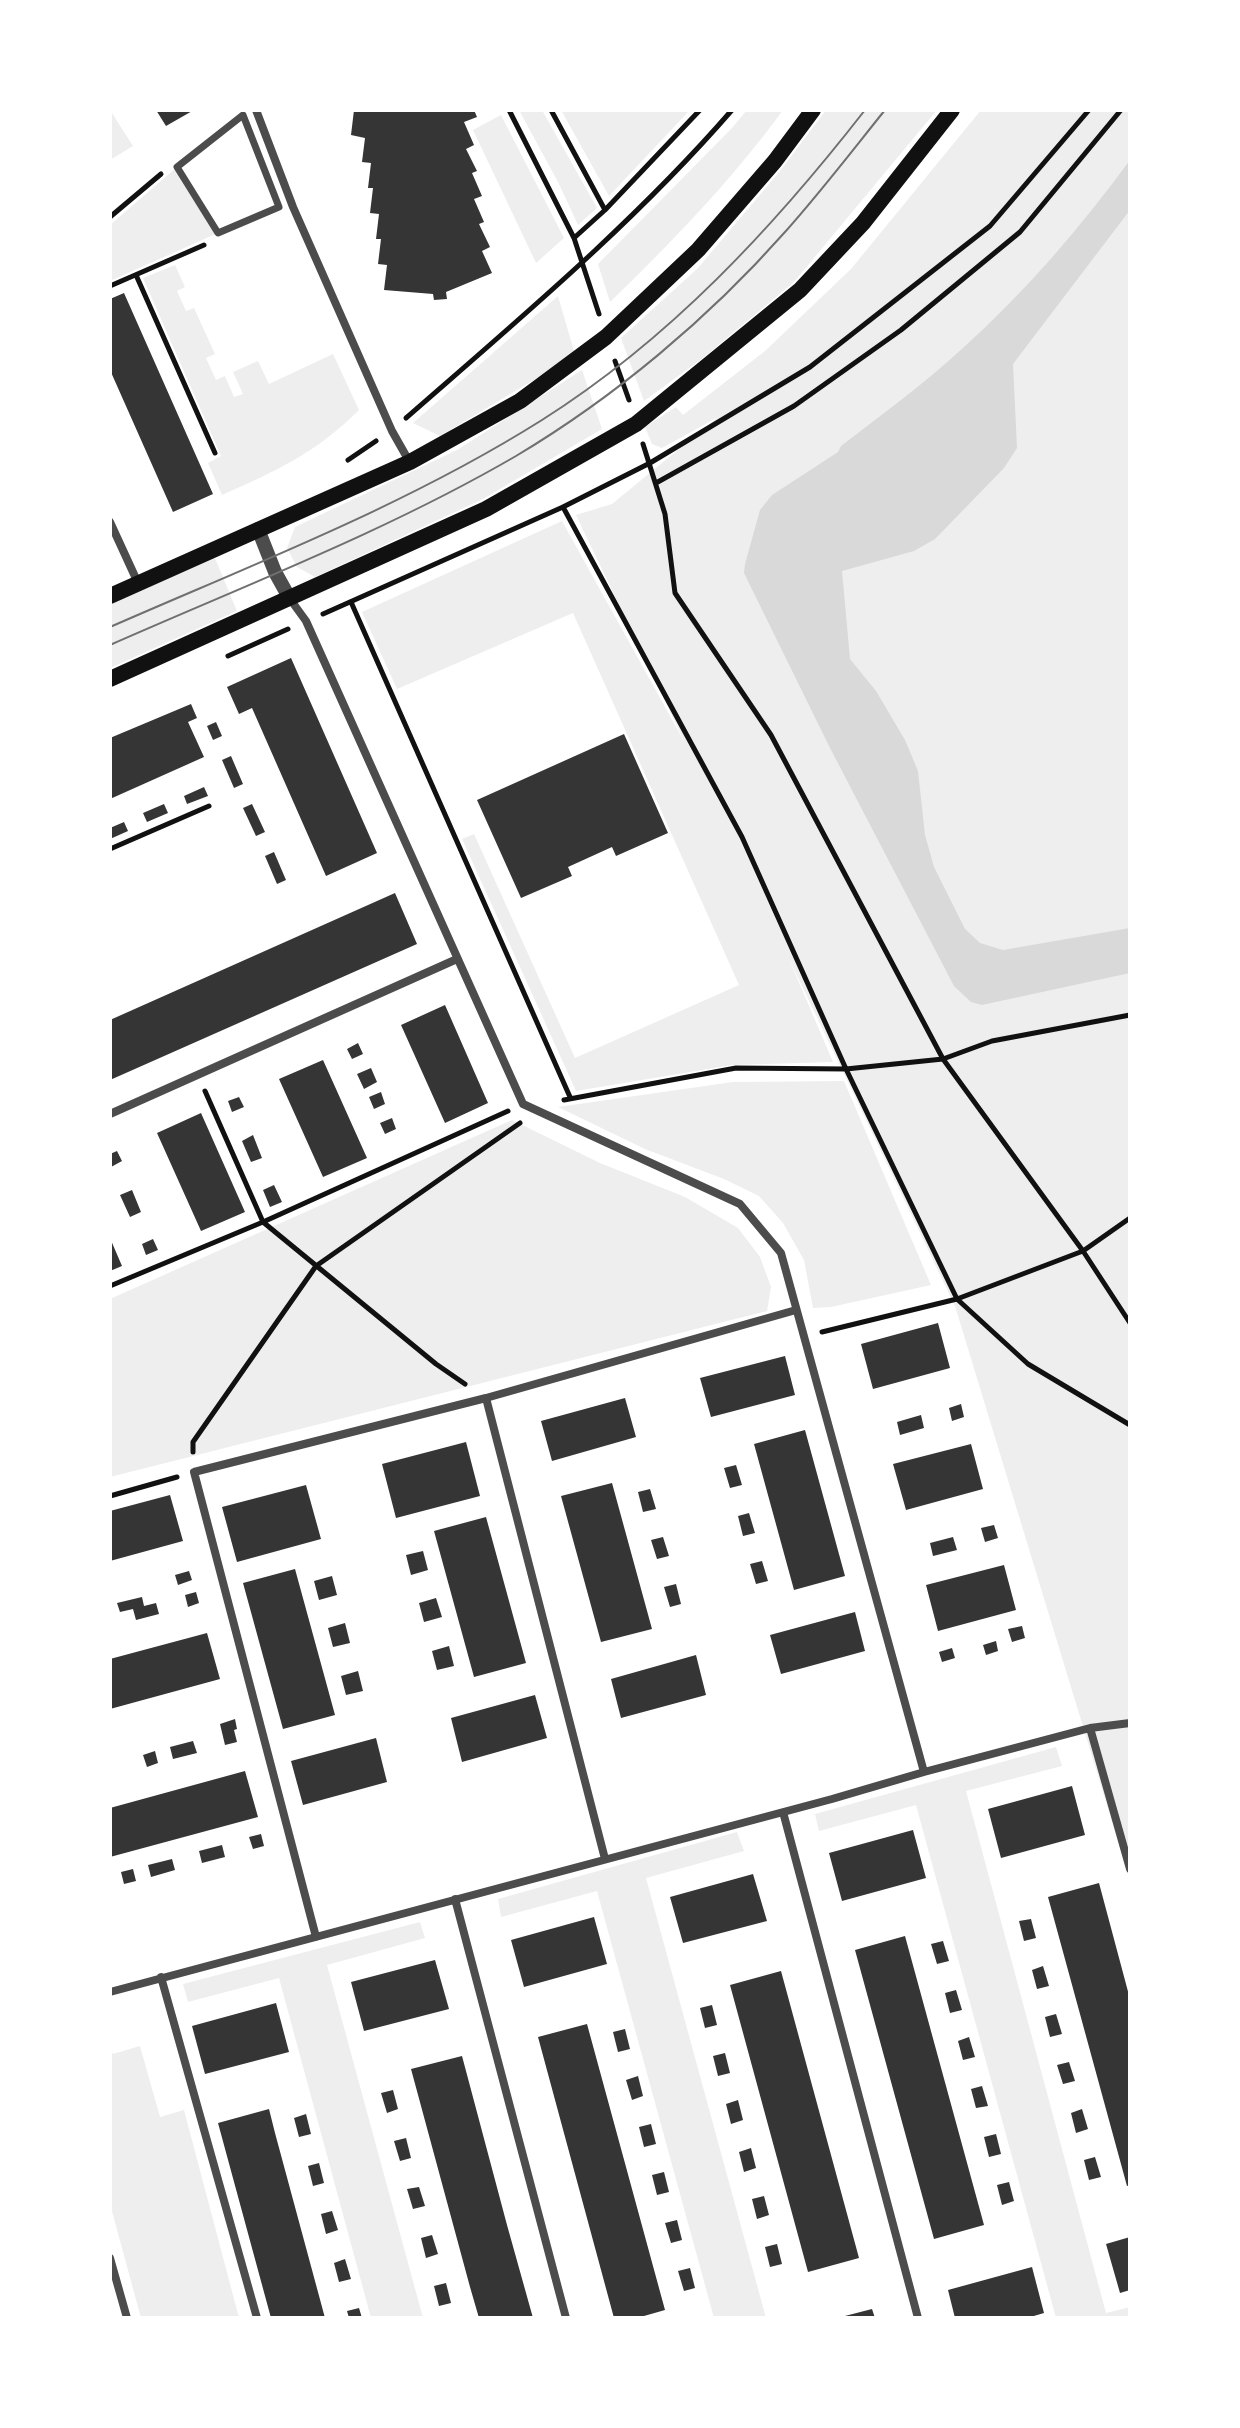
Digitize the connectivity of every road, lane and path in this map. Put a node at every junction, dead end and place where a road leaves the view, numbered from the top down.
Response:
1 (256, 110) edge
2 (509, 110) edge
3 (551, 110) edge
4 (700, 110) edge
5 (732, 110) edge
6 (813, 110) edge
7 (952, 110) edge
8 (1089, 110) edge
9 (1121, 110) edge
10 (605, 210) junction
11 (218, 233) joint
12 (574, 238) junction
13 (582, 262) junction
14 (136, 275) dead end
15 (392, 431) junction
16 (215, 453) dead end
17 (347, 461) dead end
18 (410, 462) junction
19 (650, 463) junction
20 (656, 483) junction
21 (563, 507) junction
22 (110, 522) edge
23 (258, 529) junction
24 (138, 584) junction
25 (110, 596) edge
26 (290, 599) junction
27 (351, 602) junction
28 (306, 621) junction
29 (222, 658) dead end
30 (110, 679) edge
31 (209, 806) dead end
32 (110, 849) edge
33 (457, 959) junction
34 (198, 1075) junction
35 (570, 1097) dead end
36 (523, 1104) junction
37 (110, 1114) edge
38 (1130, 1218) edge
39 (263, 1222) junction
40 (1083, 1251) junction
41 (110, 1286) edge
42 (957, 1299) junction
43 (796, 1310) junction
44 (1130, 1323) edge
45 (806, 1336) junction
46 (486, 1398) junction
47 (1130, 1425) edge
48 (194, 1472) junction
49 (110, 1496) edge
50 (1130, 1723) edge
51 (1090, 1728) junction
52 (924, 1772) junction
53 (783, 1812) junction
54 (605, 1859) junction
55 (1130, 1869) edge
56 (455, 1899) junction
57 (316, 1937) junction
58 (161, 1977) junction
59 (110, 1992) edge
60 (110, 2258) edge
61 (127, 2316) edge
62 (114, 2318) edge
63 (257, 2318) edge
64 (566, 2318) edge
65 (918, 2318) edge

1 - 15 street
2 - 12 path
3 - 10 path
4 - 10 path
5 - 13 path
6 - 18 main road
7 - 26 main road
8 - 19 path
9 - 20 path
10 - 12 path
11 - 11 street
12 - 13 path
13 - 15 path
14 - 16 path
15 - 17 path
15 - 18 street
18 - 23 main road
19 - 20 path
19 - 21 path
20 - 40 path
21 - 27 path
21 - 42 path
22 - 24 street
23 - 24 main road
23 - 26 street
24 - 25 main road
26 - 28 street
26 - 30 main road
27 - 28 path
27 - 35 path
28 - 29 path
28 - 33 street
31 - 32 path
33 - 34 street
33 - 36 street
34 - 37 street
34 - 39 path
36 - 39 path
36 - 43 street
38 - 40 path
39 - 41 path
39 - 46 path
40 - 42 path
40 - 44 path
42 - 45 path
42 - 47 path
43 - 45 street
43 - 46 street
45 - 52 street
46 - 48 street
46 - 54 street
48 - 49 path
48 - 57 street
50 - 51 street
51 - 52 street
51 - 55 street
52 - 53 street
53 - 54 street
53 - 65 street
54 - 56 street
56 - 57 street
56 - 64 street
57 - 58 street
58 - 59 street
58 - 63 street
60 - 61 street
61 - 62 street

